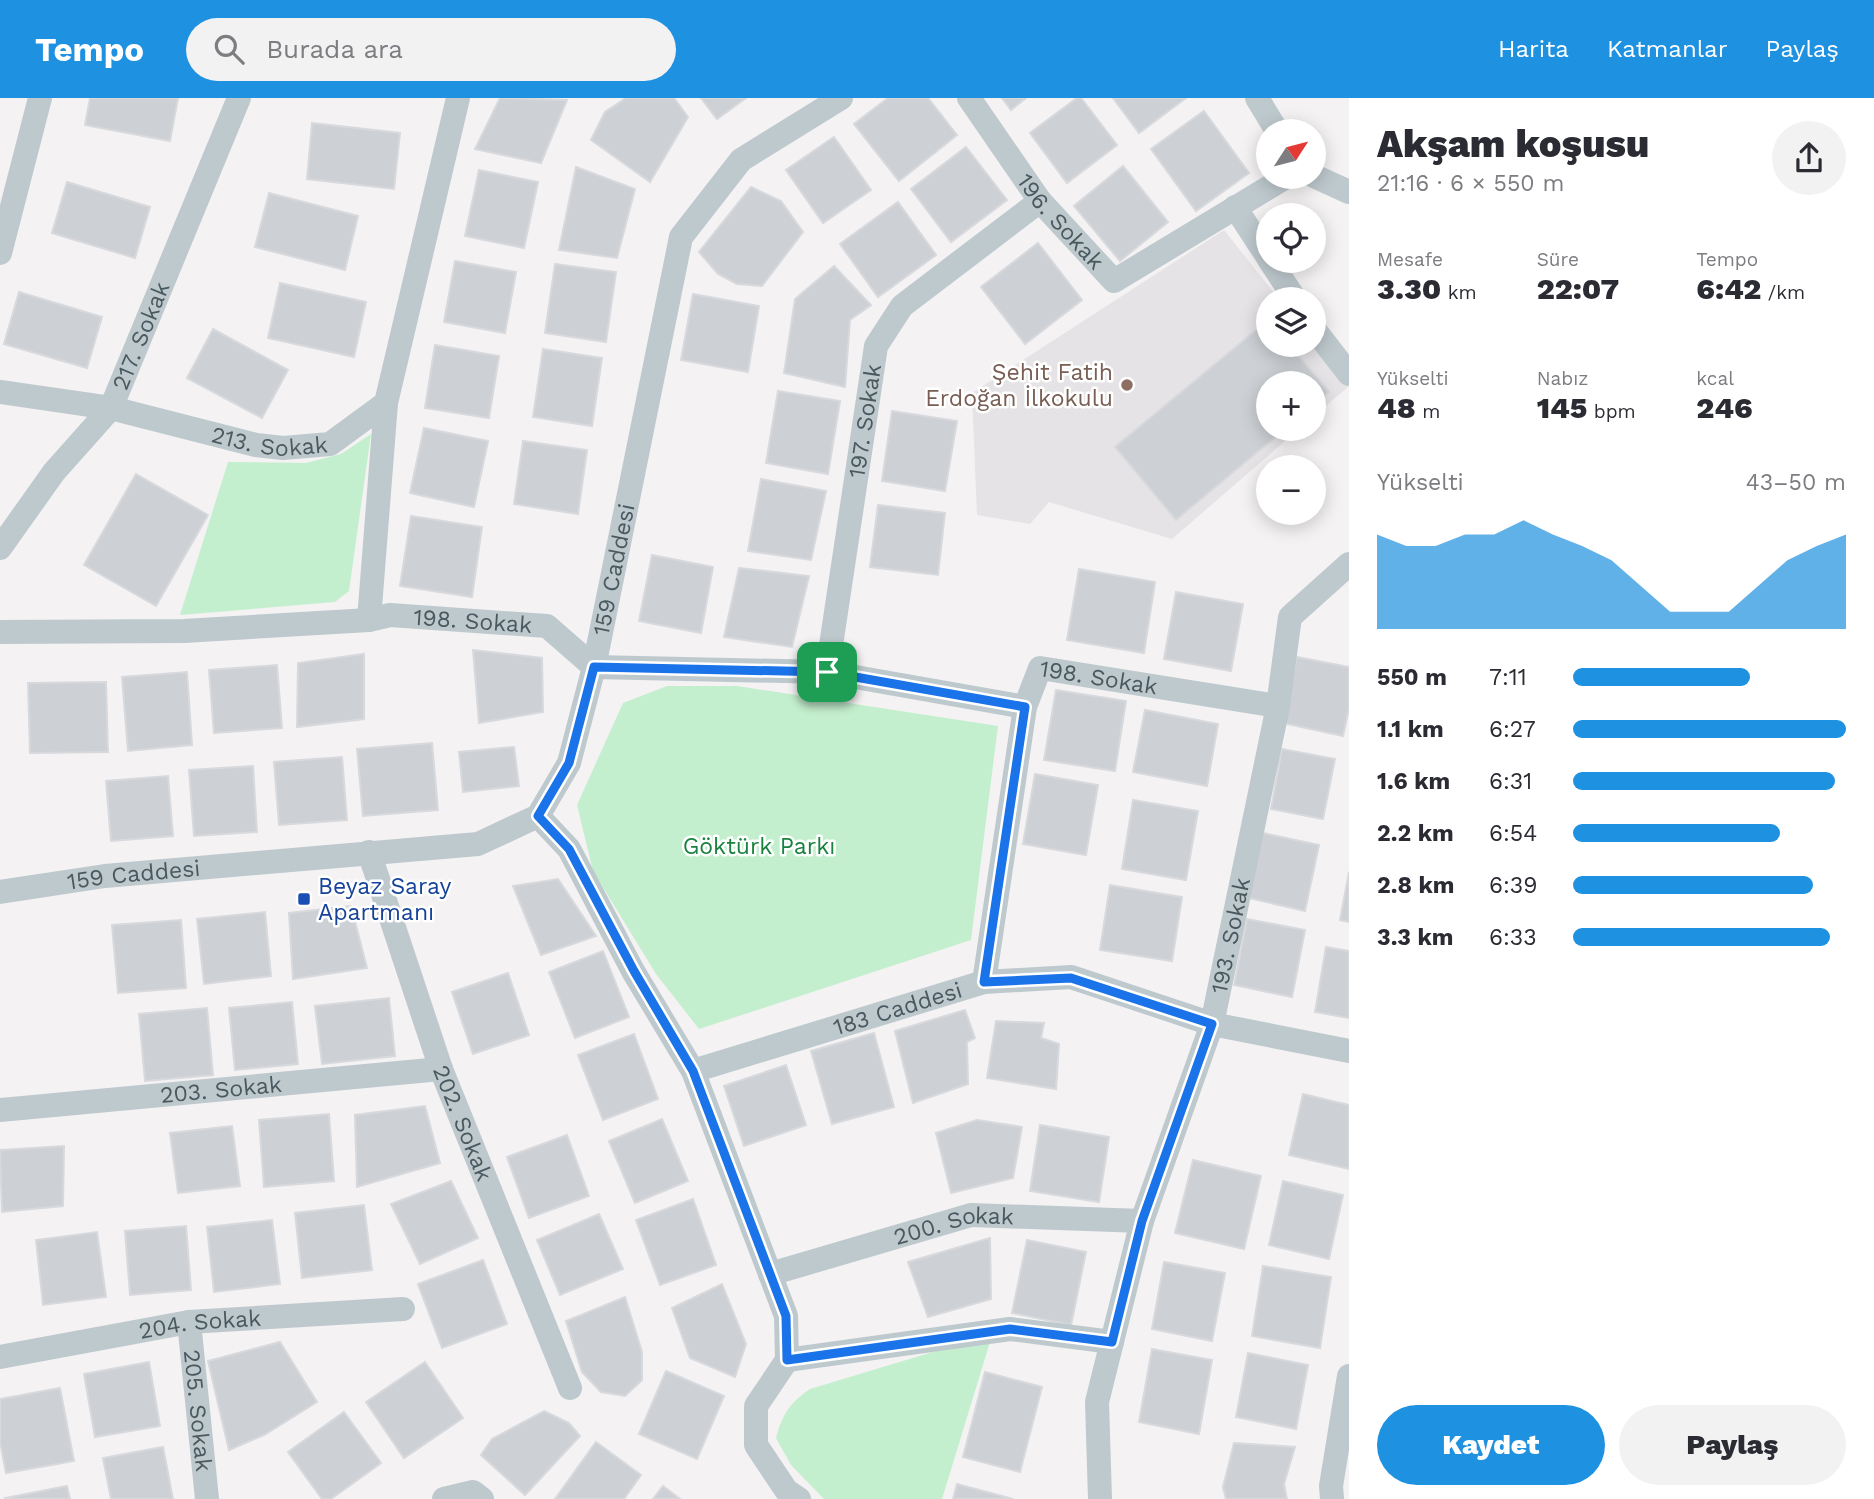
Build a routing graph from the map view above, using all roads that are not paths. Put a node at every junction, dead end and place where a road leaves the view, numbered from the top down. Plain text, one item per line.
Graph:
1 (40, 98) edge
2 (239, 98) edge
3 (458, 98) edge
4 (969, 98) edge
5 (1257, 98) edge
6 (824, 103) edge
7 (1270, 119) edge
8 (1326, 181) edge
9 (1266, 189) edge
10 (1349, 192) edge
11 (1040, 201) junction
12 (1235, 207) junction
13 (1256, 240) edge
14 (0, 253) edge
15 (1326, 344) edge
16 (1349, 374) edge
17 (0, 392) edge
18 (386, 403) junction
19 (111, 408) junction
20 (0, 548) edge
21 (1349, 564) edge
22 (1338, 588) edge
23 (369, 620) junction
24 (0, 632) edge
25 (594, 667) junction
26 (827, 672) junction
27 (1278, 706) junction
28 (1025, 707) junction
29 (538, 816) junction
30 (369, 852) junction
31 (0, 892) edge
32 (984, 982) junction
33 (1212, 1024) junction
34 (1349, 1051) edge
35 (441, 1069) junction
36 (693, 1071) junction
37 (0, 1110) edge
38 (1142, 1221) junction
39 (770, 1274) junction
40 (403, 1309) dead end
41 (189, 1322) junction
42 (1112, 1342) junction
43 (0, 1357) edge
44 (787, 1360) junction
45 (1349, 1377) edge
46 (570, 1388) dead end
47 (207, 1499) edge
48 (444, 1499) edge
49 (482, 1499) edge
50 (799, 1499) edge
51 (1100, 1499) edge
52 (1332, 1499) edge

1 - 14 street
2 - 19 street, 217. Sokak
3 - 18 street
4 - 11 street, 196. Sokak
5 - 7 street
6 - 25 street, 159 Caddesi
8 - 10 street
9 - 12 street, 196. Sokak
11 - 12 street, 196. Sokak
11 - 26 street, 197. Sokak
12 - 13 street
15 - 16 street
17 - 19 street, 213. Sokak
18 - 19 street, 213. Sokak
18 - 23 street
19 - 20 street, 217. Sokak
21 - 22 street, 193. Sokak
22 - 27 street, 193. Sokak
23 - 24 street, 198. Sokak
23 - 25 street, 198. Sokak
25 - 26 street, 198. Sokak
25 - 29 street, 159 Caddesi
26 - 28 street, 198. Sokak
27 - 28 street, 198. Sokak
27 - 33 street, 193. Sokak
28 - 32 street
29 - 30 street, 159 Caddesi
29 - 36 street
30 - 31 street, 159 Caddesi
30 - 35 street, 202. Sokak
32 - 33 street, 183 Caddesi
32 - 36 street, 183 Caddesi
33 - 34 street, 183 Caddesi
33 - 38 street, 193. Sokak
35 - 37 street, 203. Sokak
35 - 46 street, 202. Sokak
36 - 39 street
38 - 39 street, 200. Sokak
38 - 42 street, 193. Sokak
39 - 44 street
40 - 41 street, 204. Sokak
41 - 43 street, 204. Sokak
41 - 47 street, 205. Sokak
42 - 44 street
42 - 51 street, 193. Sokak
44 - 50 street
45 - 52 street
48 - 49 street

